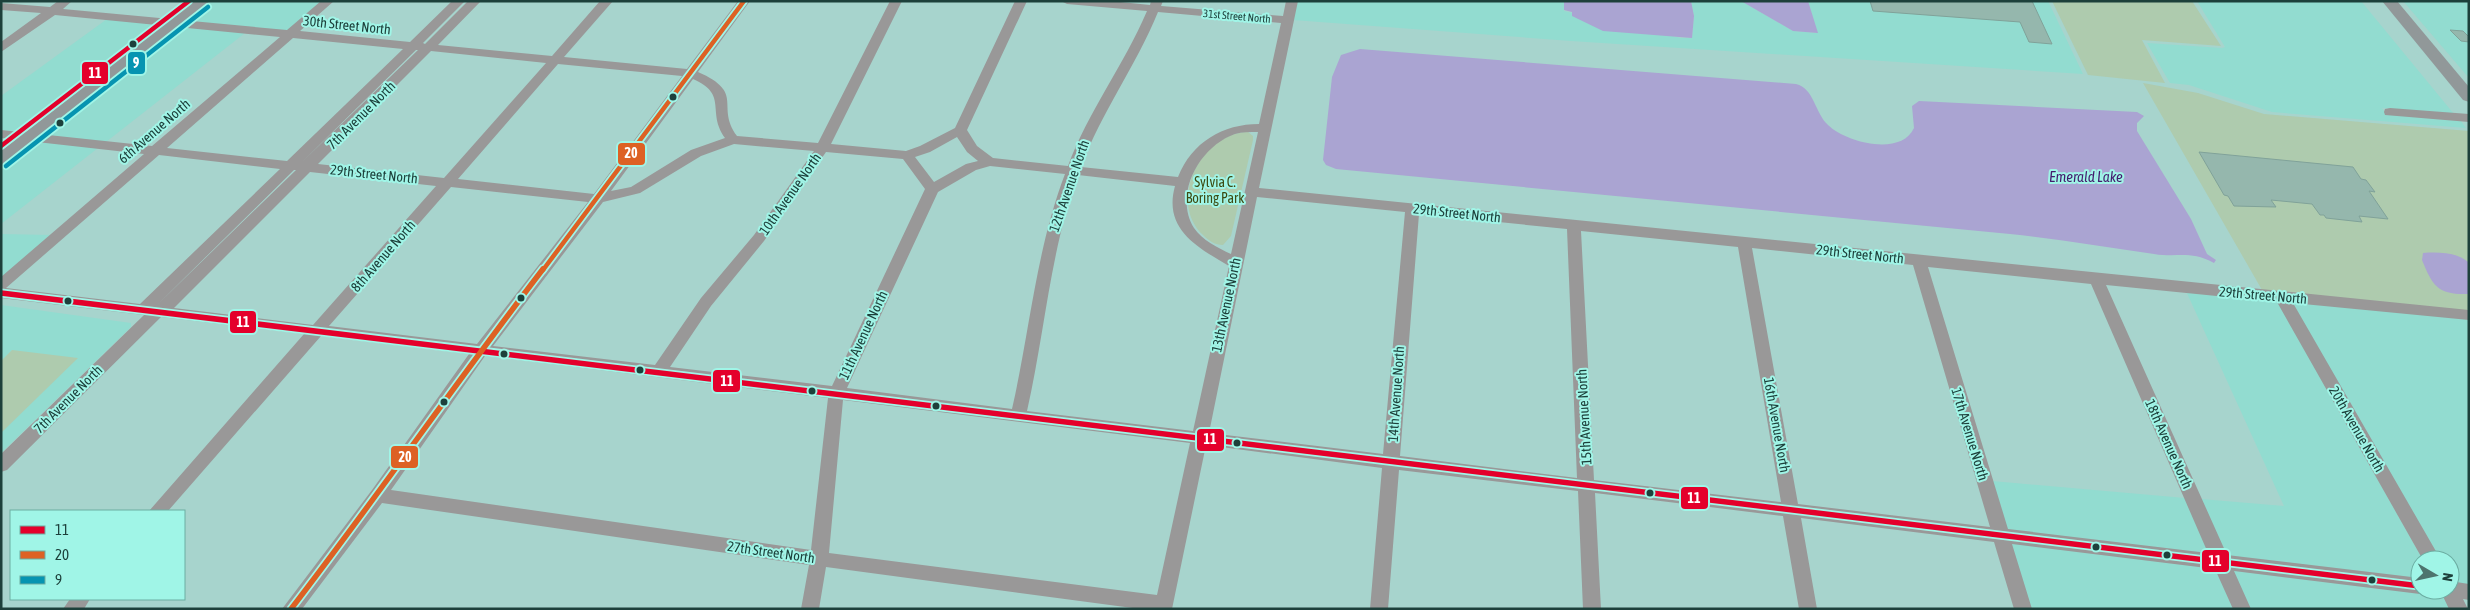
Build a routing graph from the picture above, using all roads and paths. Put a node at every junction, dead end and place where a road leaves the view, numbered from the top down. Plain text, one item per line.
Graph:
1 (66, 1) edge
2 (189, 1) edge
3 (203, 1) edge
4 (328, 1) edge
5 (459, 1) edge
6 (475, 1) edge
7 (607, 1) edge
8 (744, 1) edge
9 (896, 1) edge
10 (1021, 1) edge
11 (1067, 1) edge
12 (1292, 1) edge
13 (2389, 1) edge
14 (1156, 5) edge
15 (1, 6) edge
16 (53, 11) junction
17 (1288, 20) junction
18 (169, 22) junction
19 (290, 34) junction
20 (414, 46) junction
21 (1, 48) edge
22 (428, 48) junction
23 (556, 59) junction
24 (690, 73) junction
25 (2469, 98) edge
26 (2390, 112) dead end
27 (2469, 118) edge
28 (1264, 128) junction
29 (960, 130) junction
30 (16, 136) edge
31 (733, 140) junction
32 (1, 146) edge
33 (823, 147) junction
34 (156, 151) junction
35 (907, 155) junction
36 (1, 160) edge
37 (990, 162) junction
38 (291, 165) junction
39 (308, 167) junction
40 (1072, 171) junction
41 (448, 182) junction
42 (1182, 182) junction
43 (932, 189) junction
44 (1251, 192) junction
45 (598, 199) junction
46 (1412, 209) junction
47 (1574, 224) junction
48 (1744, 242) junction
49 (1918, 259) junction
50 (1236, 263) junction
51 (2096, 279) junction
52 (1, 285) edge
53 (1, 293) edge
54 (2282, 297) junction
55 (154, 312) junction
56 (2469, 315) edge
57 (318, 331) junction
58 (480, 351) junction
59 (659, 371) junction
60 (836, 394) junction
61 (1018, 416) junction
62 (1200, 438) junction
63 (1391, 462) junction
64 (1, 465) edge
65 (1587, 485) junction
66 (378, 495) junction
67 (159, 510) edge
68 (1792, 510) junction
69 (2000, 535) junction
70 (2426, 550) edge
71 (819, 559) junction
72 (2221, 562) junction
73 (2410, 585) edge
74 (1164, 606) edge
75 (291, 609) edge
76 (810, 609) edge
77 (1379, 609) edge
78 (1592, 609) edge
79 (1808, 609) edge
80 (2023, 609) edge
81 (2242, 609) edge

1 - 16 street
2 - 18 main road
3 - 18 main road
4 - 19 street, 6th Avenue North
5 - 20 street, 7th Avenue North
6 - 22 street, 7th Avenue North
7 - 23 street, 8th Avenue North
8 - 24 street
9 - 33 street, 10th Avenue North
10 - 29 street
11 - 14 street, 31st Street North
12 - 17 street, 13th Avenue North
13 - 25 main road
14 - 17 street, 31st Street North
14 - 40 street, 12th Avenue North
15 - 16 street, 30th Street North
16 - 18 street, 30th Street North
16 - 21 street
17 - 28 street, 13th Avenue North
18 - 19 street, 30th Street North
18 - 30 main road
19 - 20 street, 30th Street North
19 - 34 street, 6th Avenue North
20 - 22 street, 30th Street North
20 - 38 street, 7th Avenue North
22 - 23 street, 30th Street North
22 - 39 street, 7th Avenue North
23 - 24 street, 30th Street North
23 - 41 street, 8th Avenue North
24 - 31 street
24 - 45 street
26 - 27 street
28 - 42 street
28 - 44 street, 13th Avenue North
29 - 35 street, 29th Street North
29 - 37 street
30 - 32 main road
30 - 34 street, 29th Street North
30 - 36 main road
31 - 33 street, 29th Street North
31 - 45 street, 29th Street North
33 - 35 street, 29th Street North
33 - 59 street, 10th Avenue North
34 - 38 street, 29th Street North
34 - 52 street, 6th Avenue North
35 - 43 street
37 - 40 street
37 - 43 street
38 - 39 street, 29th Street North
38 - 55 street, 7th Avenue North
39 - 41 street, 29th Street North
39 - 55 street, 7th Avenue North
40 - 42 street
40 - 61 street, 12th Avenue North
41 - 45 street, 29th Street North
41 - 57 street, 8th Avenue North
42 - 50 street
43 - 60 street, 11th Avenue North
44 - 46 street, 29th Street North
44 - 50 street, 13th Avenue North
45 - 58 street
46 - 47 street, 29th Street North
46 - 63 street, 14th Avenue North
47 - 48 street, 29th Street North
47 - 65 street, 15th Avenue North
48 - 49 street, 29th Street North
48 - 68 street, 16th Avenue North
49 - 51 street, 29th Street North
49 - 69 street, 17th Avenue North
50 - 62 street, 13th Avenue North
51 - 54 street, 29th Street North
51 - 72 street, 18th Avenue North
53 - 55 street
54 - 56 street, 29th Street North
54 - 70 street, 20th Avenue North
55 - 57 street
55 - 64 street, 7th Avenue North
57 - 58 street
57 - 67 street, 8th Avenue North
58 - 59 street
58 - 66 street
59 - 60 street
60 - 61 street
60 - 71 street, 11th Avenue North
61 - 62 street
62 - 63 street
62 - 74 street, 13th Avenue North
63 - 65 street
63 - 77 street, 14th Avenue North
65 - 68 street
65 - 78 street, 15th Avenue North
66 - 71 street, 27th Street North
66 - 75 street
68 - 69 street
68 - 79 street, 16th Avenue North
69 - 72 street
69 - 80 street, 17th Avenue North
71 - 74 street, 27th Street North
71 - 76 street, 11th Avenue North
72 - 73 street
72 - 81 street, 18th Avenue North

